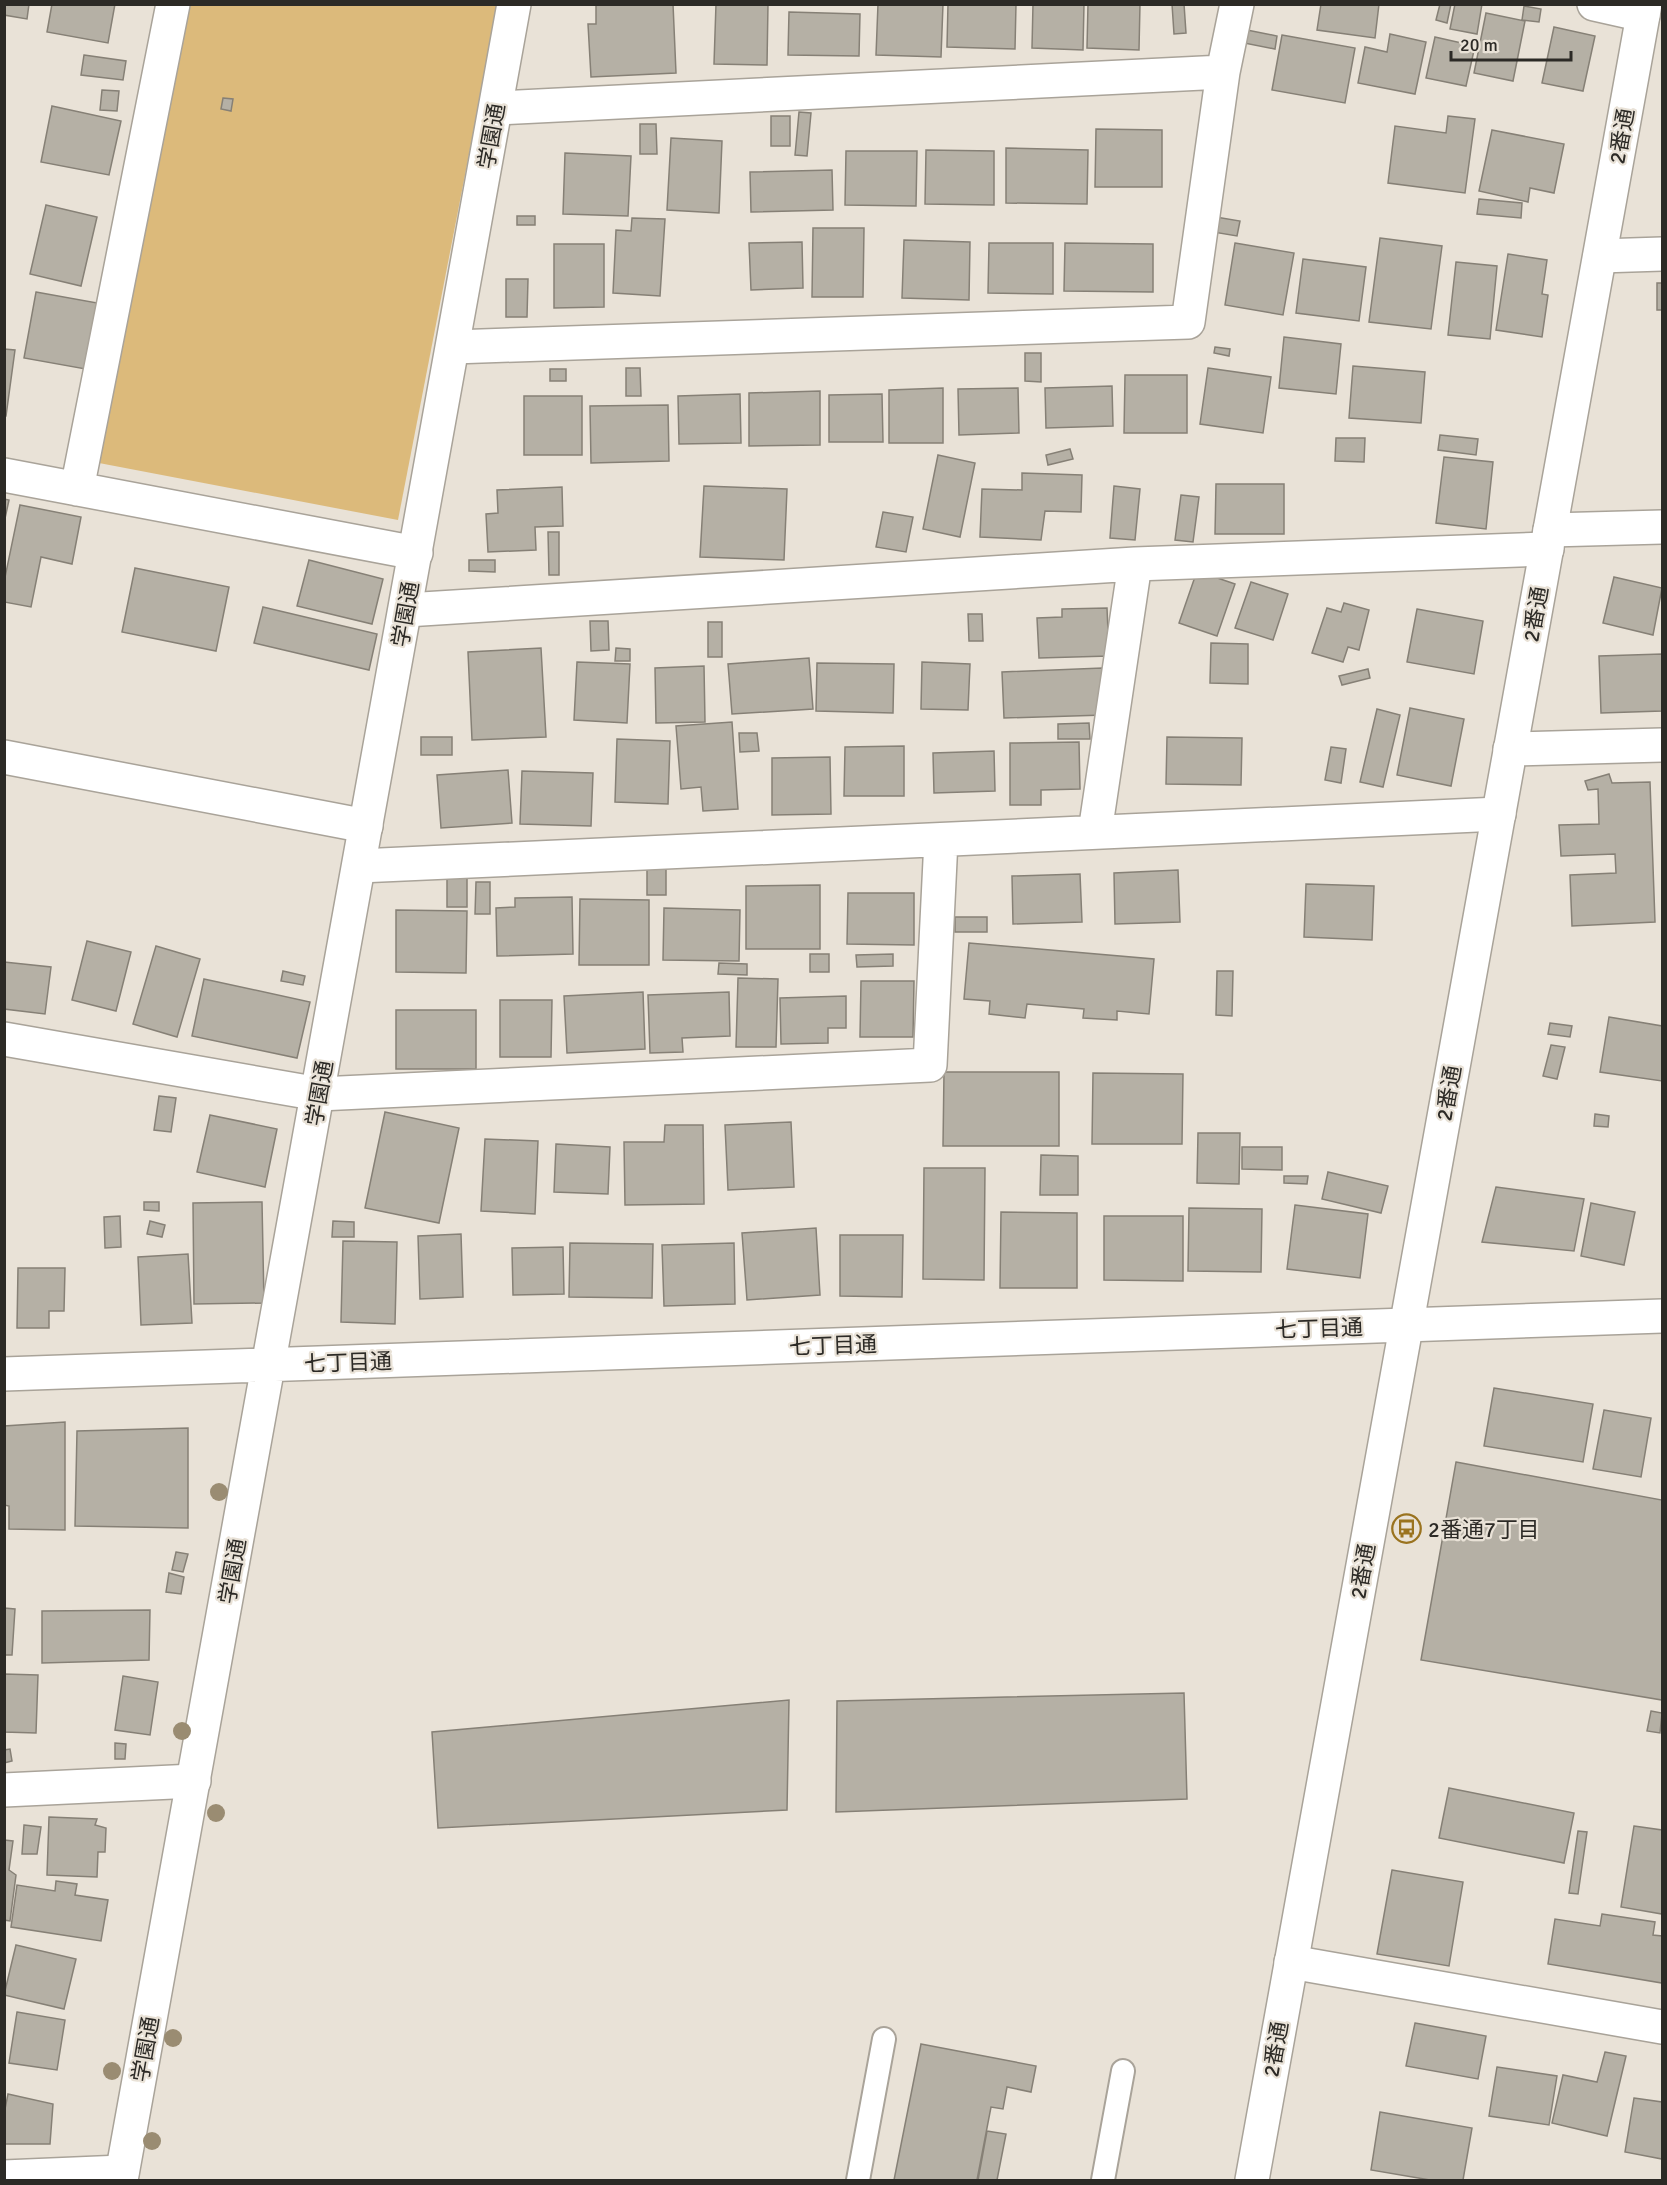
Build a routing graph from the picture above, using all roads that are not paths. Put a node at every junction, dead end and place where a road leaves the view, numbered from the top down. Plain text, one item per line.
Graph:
1 (173, 4) edge
2 (514, 4) edge
3 (1237, 4) edge
4 (1594, 4) edge
5 (1644, 10) edge
6 (1223, 72) junction
7 (496, 108) junction
8 (1662, 254) edge
9 (1600, 256) junction
10 (453, 347) junction
11 (4, 475) edge
12 (77, 489) junction
13 (1662, 527) edge
14 (1549, 540) junction
15 (416, 554) junction
16 (1135, 564) junction
17 (405, 610) junction
18 (1662, 745) edge
19 (1510, 749) junction
20 (4, 757) edge
21 (1499, 814) junction
22 (366, 826) junction
23 (1095, 832) junction
24 (941, 840) junction
25 (359, 866) junction
26 (4, 1039) edge
27 (319, 1094) junction
28 (1662, 1316) edge
29 (1406, 1325) junction
30 (270, 1365) junction
31 (4, 1374) edge
32 (194, 1781) junction
33 (4, 1790) edge
34 (1291, 1962) junction
35 (1662, 2026) edge
36 (884, 2039) dead end
37 (1122, 2071) dead end
38 (121, 2176) edge
39 (4, 2177) edge
40 (858, 2181) edge
41 (1103, 2181) edge
42 (1252, 2181) edge

1 - 12 street
2 - 7 street, 学園通
3 - 6 street
4 - 5 street
5 - 9 street, 2番通
6 - 7 street
6 - 10 street
7 - 10 street, 学園通
8 - 9 street
9 - 14 street, 2番通
10 - 15 street, 学園通
11 - 12 street
12 - 15 street
13 - 14 street
14 - 16 street
14 - 19 street, 2番通
15 - 17 street, 学園通
16 - 17 street
16 - 23 street
17 - 22 street, 学園通
18 - 19 street
19 - 21 street, 2番通
20 - 22 street
21 - 23 street
21 - 29 street, 2番通
22 - 25 street, 学園通
23 - 24 street
24 - 25 street
24 - 27 street
25 - 27 street, 学園通
26 - 27 street
27 - 30 street, 学園通
28 - 29 street, 七丁目通
29 - 30 street, 七丁目通
29 - 34 street, 2番通
30 - 31 street, 七丁目通
30 - 32 street, 学園通
32 - 33 street
32 - 38 street, 学園通
34 - 35 street
34 - 42 street, 2番通
36 - 40 lane
37 - 41 lane
38 - 39 street

